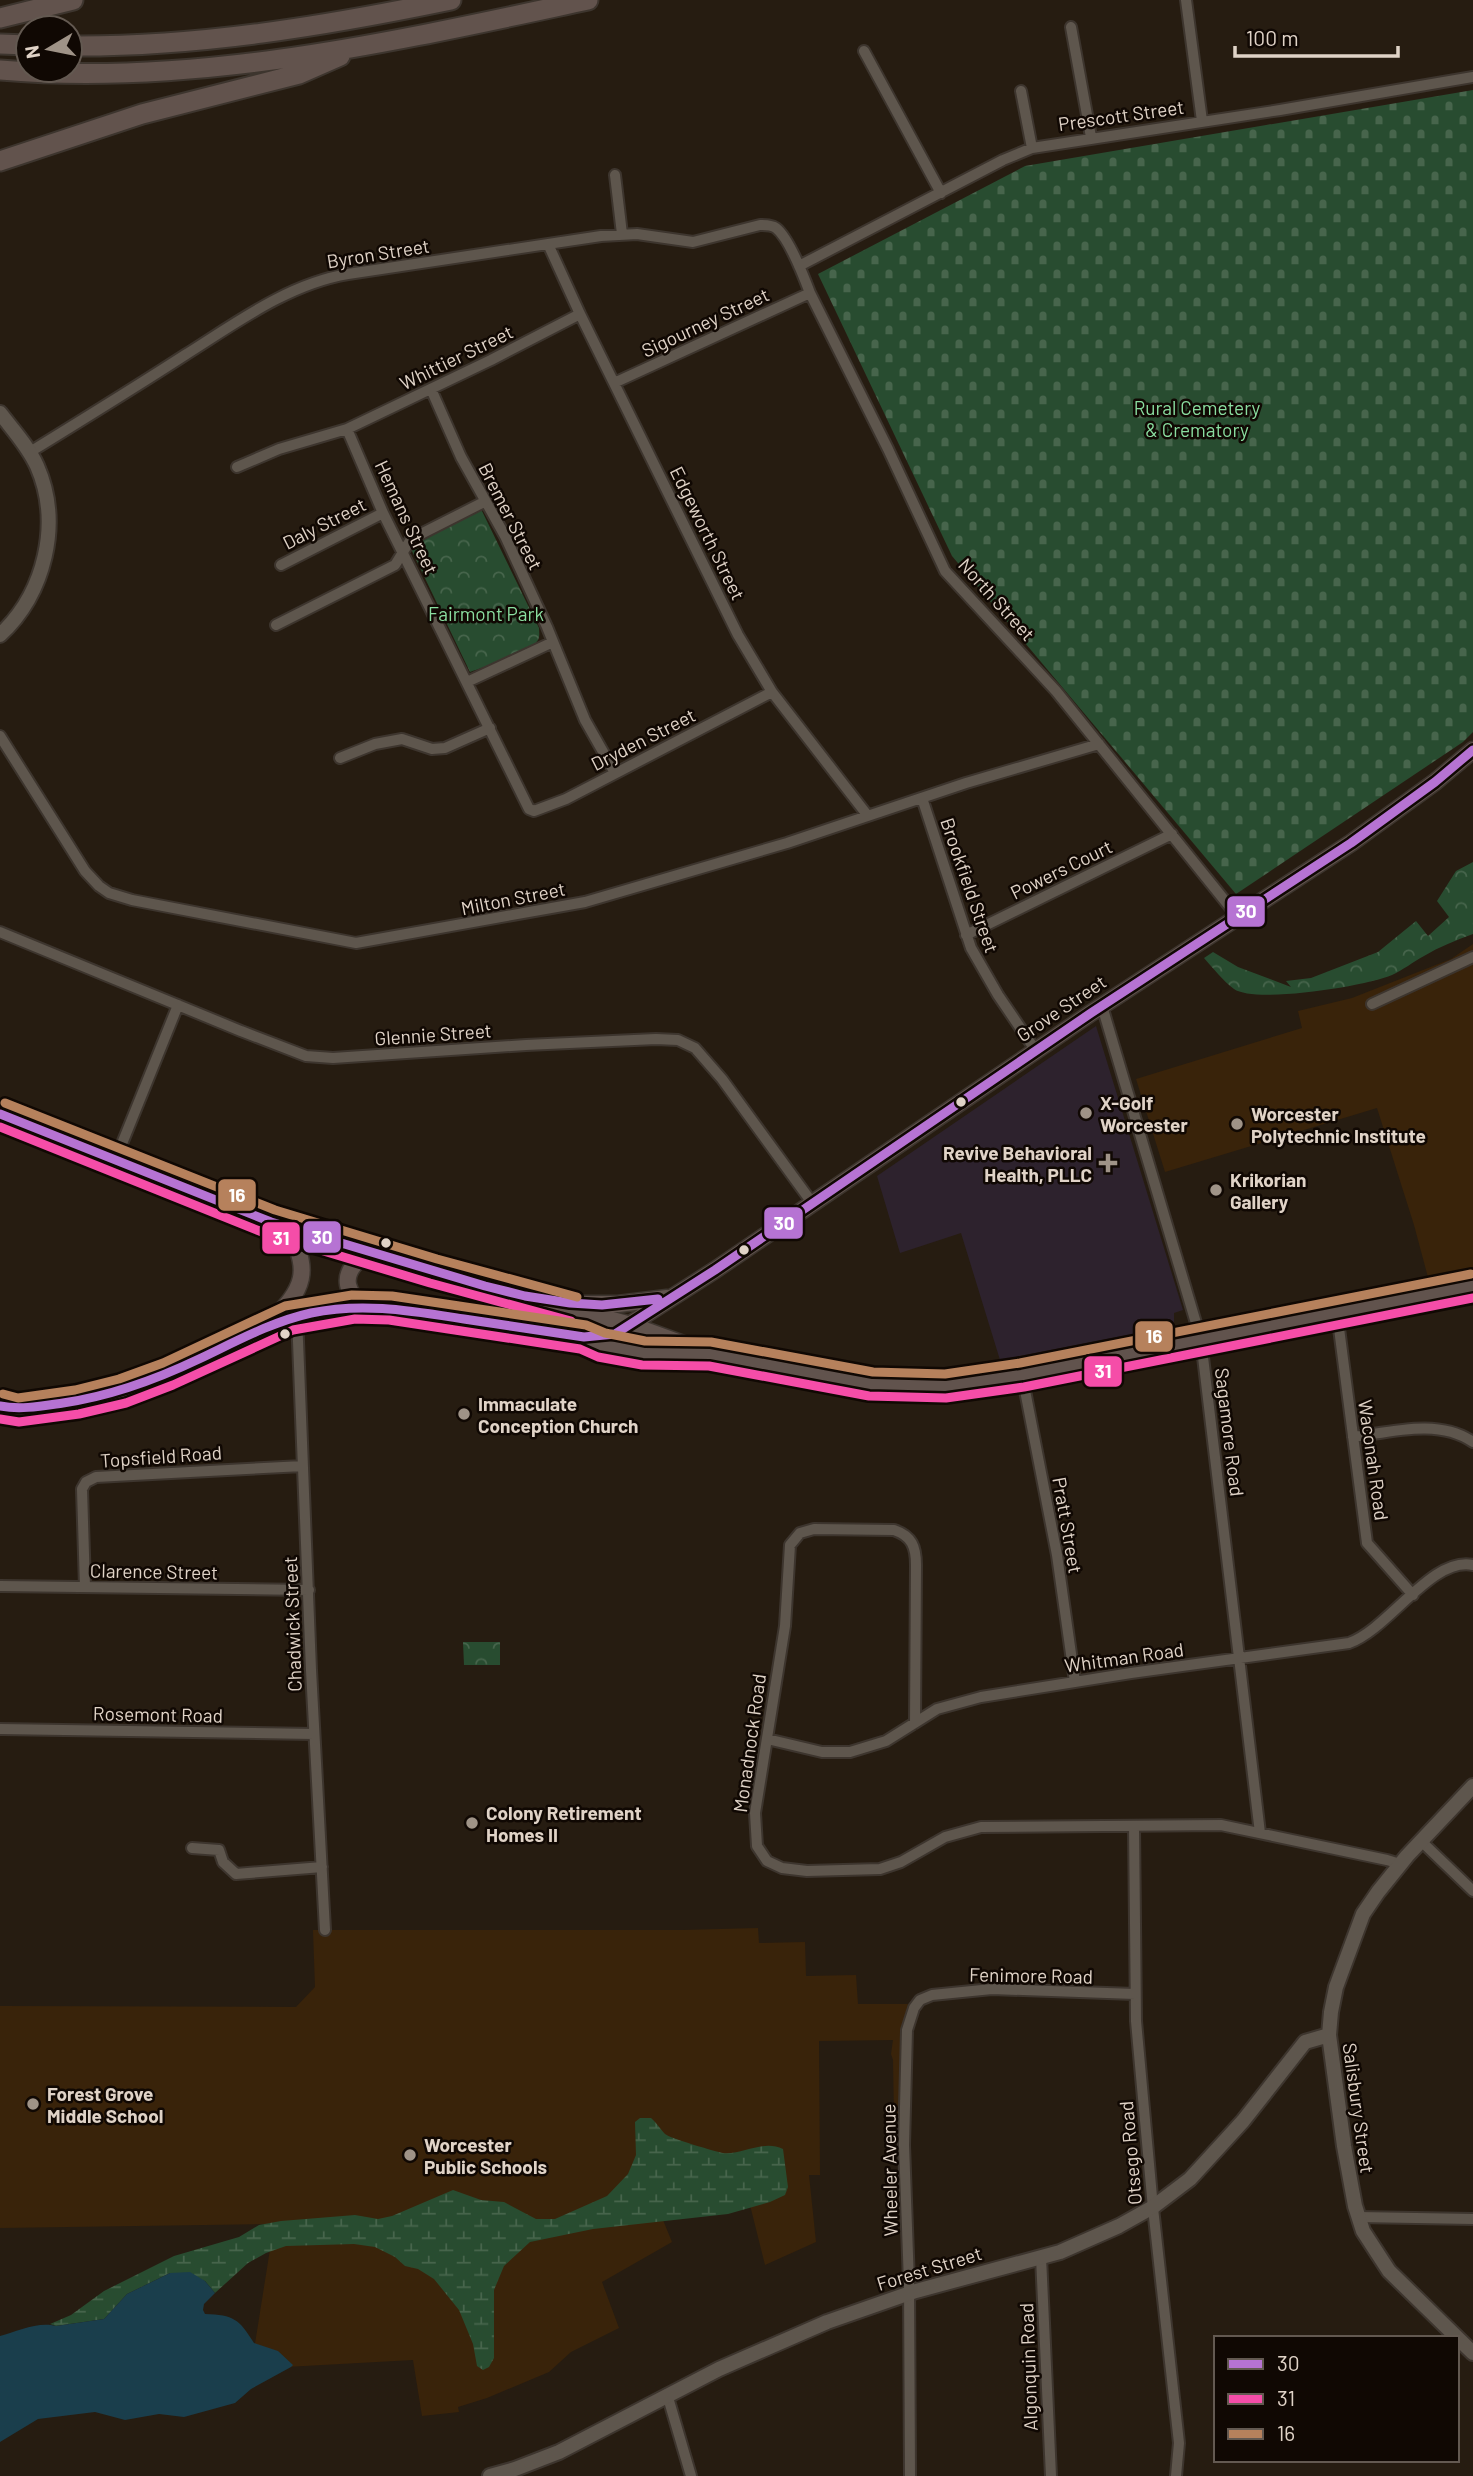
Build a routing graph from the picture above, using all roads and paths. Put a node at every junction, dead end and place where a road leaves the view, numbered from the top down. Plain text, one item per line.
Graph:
1 (73, 0) edge
2 (451, 0) edge
3 (588, 0) edge
4 (1186, 0) edge
5 (8, 15) edge
6 (1071, 27) dead end
7 (368, 44) junction
8 (84, 46) edge
9 (864, 51) dead end
10 (0, 70) edge
11 (1473, 77) edge
12 (1021, 90) dead end
13 (1202, 121) junction
14 (1091, 138) junction
15 (1032, 148) junction
16 (0, 161) edge
17 (615, 175) dead end
18 (941, 192) junction
19 (774, 227) joint
20 (622, 234) junction
21 (548, 244) junction
22 (799, 266) junction
23 (810, 293) junction
24 (580, 314) junction
25 (614, 383) junction
26 (431, 389) junction
27 (0, 412) edge
28 (347, 429) junction
29 (30, 452) junction
30 (237, 467) dead end
31 (484, 502) junction
32 (383, 513) junction
33 (402, 552) junction
34 (281, 565) dead end
35 (276, 625) dead end
36 (0, 635) edge
37 (552, 642) junction
38 (467, 682) junction
39 (772, 692) junction
40 (490, 728) junction
41 (0, 736) edge
42 (1099, 744) junction
43 (1473, 750) edge
44 (340, 758) dead end
45 (615, 773) junction
46 (922, 799) junction
47 (529, 809) joint
48 (869, 816) junction
49 (1172, 834) junction
50 (1238, 917) junction
51 (0, 932) edge
52 (966, 935) junction
53 (1473, 957) edge
54 (1372, 1004) dead end
55 (178, 1005) junction
56 (1102, 1006) junction
57 (1036, 1051) junction
58 (0, 1114) edge
59 (115, 1161) junction
60 (813, 1204) junction
61 (286, 1227) junction
62 (380, 1255) junction
63 (1473, 1286) edge
64 (525, 1296) junction
65 (670, 1297) junction
66 (366, 1307) junction
67 (1336, 1313) junction
68 (297, 1316) junction
69 (631, 1325) junction
70 (262, 1330) junction
71 (584, 1337) junction
72 (1200, 1340) junction
73 (710, 1354) junction
74 (1022, 1375) junction
75 (0, 1406) edge
76 (17, 1410) junction
77 (0, 1418) edge
78 (1353, 1437) junction
79 (1473, 1442) edge
80 (303, 1466) junction
81 (1473, 1565) edge
82 (0, 1586) edge
83 (85, 1587) junction
84 (309, 1590) junction
85 (1413, 1595) junction
86 (1239, 1659) junction
87 (1075, 1682) junction
88 (915, 1723) junction
89 (0, 1729) edge
90 (314, 1734) junction
91 (767, 1739) junction
92 (1473, 1786) edge
93 (1133, 1826) junction
94 (1260, 1833) junction
95 (1421, 1841) junction
96 (192, 1848) dead end
97 (1400, 1864) junction
98 (322, 1867) junction
99 (1473, 1891) edge
100 (325, 1930) dead end
101 (1135, 1994) junction
102 (907, 2031) joint
103 (1329, 2035) junction
104 (1153, 2207) junction
105 (1358, 2217) junction
106 (1473, 2220) edge
107 (1041, 2257) junction
108 (909, 2293) junction
109 (1456, 2336) edge
110 (1459, 2339) edge
111 (1473, 2353) edge
112 (667, 2394) junction
113 (499, 2475) edge
114 (691, 2476) edge
115 (910, 2476) edge
116 (1051, 2476) edge
117 (1176, 2476) edge

1 - 5 highway
2 - 8 highway
3 - 7 highway
4 - 13 street
6 - 14 street
7 - 10 highway
7 - 16 highway
9 - 18 street
11 - 13 street, Prescott Street
12 - 15 street
13 - 14 street, Prescott Street
14 - 15 street, Prescott Street
15 - 18 street, Prescott Street
17 - 20 street
18 - 22 street, Prescott Street
19 - 20 street, Byron Street
19 - 22 street, North Street
20 - 21 street, Byron Street
21 - 24 street, Edgeworth Street
21 - 29 street, Byron Street
22 - 23 street, North Street
23 - 25 street, Sigourney Street
23 - 42 street, North Street
24 - 25 street, Edgeworth Street
24 - 26 street, Whittier Street
25 - 39 street, Edgeworth Street
26 - 28 street, Whittier Street
26 - 31 street, Bremer Street
27 - 29 main road
28 - 30 street, Whittier Street
28 - 32 street, Hemans Street
29 - 36 main road
31 - 33 street
31 - 37 street, Bremer Street
32 - 33 street, Hemans Street
32 - 34 street, Daly Street
33 - 35 street
33 - 38 street, Hemans Street
37 - 38 street
37 - 45 street, Bremer Street
38 - 40 street, Hemans Street
39 - 45 street, Dryden Street
39 - 48 street, Edgeworth Street
40 - 44 street
40 - 47 street, Hemans Street
41 - 48 street, Milton Street
42 - 46 street, Milton Street
42 - 49 street, North Street
43 - 50 main road, Grove Street
45 - 47 street, Dryden Street
46 - 48 street, Milton Street
46 - 52 street, Brookfield Street
49 - 50 street, North Street
49 - 52 street, Powers Court
50 - 56 main road, Grove Street
51 - 55 street, Glennie Street
52 - 57 street, Brookfield Street
53 - 54 street
55 - 59 street
55 - 60 street, Glennie Street
56 - 57 main road, Grove Street
56 - 72 street, Sagamore Road
57 - 60 main road, Grove Street
58 - 59 main road
59 - 61 main road
60 - 65 main road, Grove Street
61 - 62 main road
61 - 70 main road
62 - 64 main road
62 - 66 main road
63 - 67 main road
64 - 65 main road, Grove Street
64 - 69 main road
65 - 69 main road, Grove Street
66 - 68 main road, Grove Street
66 - 71 main road, Grove Street
67 - 72 main road
67 - 78 street, Waconah Road
68 - 70 main road, Grove Street
68 - 80 street, Chadwick Street
69 - 71 main road, Grove Street
69 - 73 main road
70 - 76 main road, Grove Street
71 - 73 main road
72 - 74 main road
72 - 86 street, Sagamore Road
73 - 74 main road
74 - 87 street, Pratt Street
75 - 76 main road, Grove Street
76 - 77 main road
78 - 79 street
78 - 85 street, Waconah Road
80 - 83 street, Topsfield Road
80 - 84 street, Chadwick Street
81 - 85 street, Whitman Road
82 - 83 street, Clarence Street
83 - 84 street, Clarence Street
84 - 90 street, Chadwick Street
85 - 86 street, Whitman Road
86 - 87 street, Whitman Road
86 - 94 street, Sagamore Road
87 - 88 street, Whitman Road
88 - 91 street, Whitman Road
88 - 91 street, Monadnock Road
89 - 90 street, Rosemont Road
90 - 98 street, Chadwick Street
91 - 93 street, Monadnock Road
92 - 95 main road, Salisbury Street
93 - 94 street, Monadnock Road
93 - 101 street, Otsego Road
94 - 97 street, Monadnock Road
95 - 97 main road, Salisbury Street
95 - 99 street
96 - 98 street
97 - 103 main road, Salisbury Street
98 - 100 street, Chadwick Street
101 - 102 street, Fenimore Road
101 - 104 street, Otsego Road
102 - 108 street, Wheeler Avenue
103 - 104 main road, Forest Street
103 - 105 main road, Salisbury Street
104 - 107 main road, Forest Street
104 - 117 street, Otsego Road
105 - 106 street
105 - 109 main road, Salisbury Street
107 - 108 main road, Forest Street
107 - 116 street, Algonquin Road
108 - 112 main road, Forest Street
108 - 115 street, Wheeler Avenue
110 - 111 main road, Salisbury Street
112 - 113 main road, Forest Street
112 - 114 street

